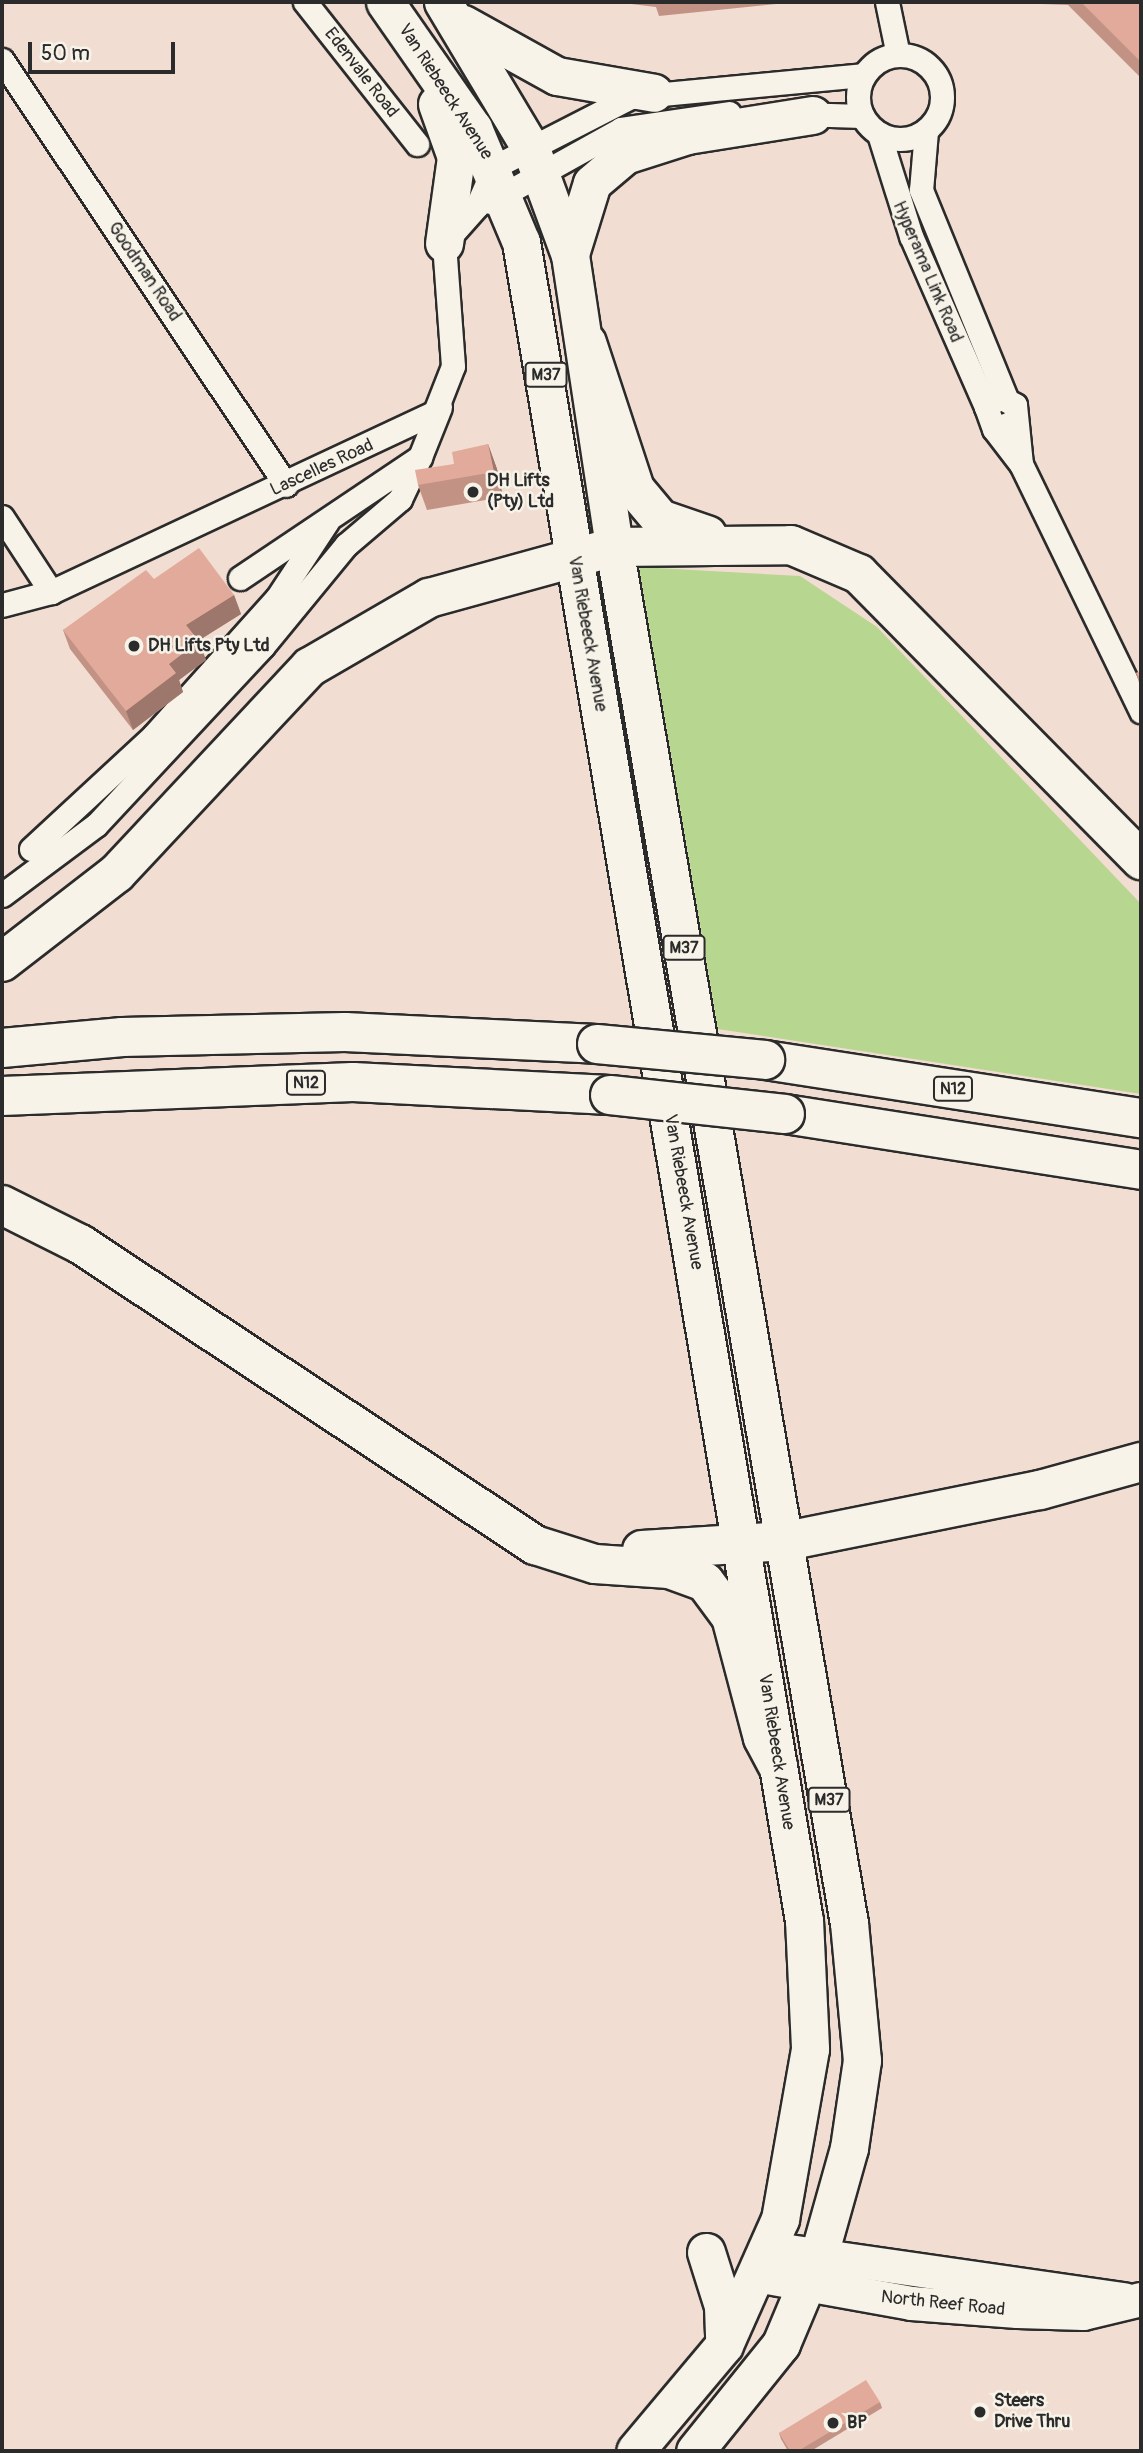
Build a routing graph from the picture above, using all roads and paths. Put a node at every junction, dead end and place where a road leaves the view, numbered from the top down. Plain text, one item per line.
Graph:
1 (305, 2) edge
2 (887, 2) edge
3 (449, 11) edge
4 (394, 14) edge
5 (898, 55) junction
6 (2, 60) edge
7 (864, 75) junction
8 (654, 93) junction
9 (812, 115) junction
10 (862, 116) junction
11 (926, 131) junction
12 (879, 134) junction
13 (417, 144) dead end
14 (537, 163) junction
15 (492, 190) junction
16 (444, 243) junction
17 (570, 255) junction
18 (587, 343) junction
19 (996, 402) junction
20 (442, 404) junction
21 (1016, 421) junction
22 (994, 429) junction
23 (420, 457) junction
24 (1021, 464) junction
25 (286, 485) junction
26 (2, 517) edge
27 (327, 522) junction
28 (747, 542) junction
29 (614, 547) junction
30 (574, 556) junction
31 (240, 578) dead end
32 (51, 592) junction
33 (2, 605) edge
34 (1141, 711) edge
35 (31, 849) dead end
36 (1141, 860) edge
37 (2, 895) edge
38 (2, 961) edge
39 (2, 1048) edge
40 (2, 1096) edge
41 (1141, 1118) edge
42 (1141, 1170) edge
43 (2, 1205) edge
44 (1141, 1462) edge
45 (786, 1541) junction
46 (535, 1545) junction
47 (743, 1547) junction
48 (778, 1766) junction
49 (820, 2251) junction
50 (706, 2252) dead end
51 (762, 2261) junction
52 (807, 2286) junction
53 (1136, 2300) edge
54 (724, 2344) junction
55 (757, 2381) junction
56 (635, 2451) edge
57 (695, 2451) edge
58 (709, 2451) edge

1 - 13 street, Edenvale Road
2 - 5 street
3 - 8 main road
3 - 14 main road, M37
4 - 15 main road, Van Riebeeck Avenue / M37
4 - 16 main road
5 - 7 street
5 - 11 street
6 - 25 street, Goodman Road
7 - 8 street
7 - 10 street
8 - 14 street
9 - 10 street
9 - 14 street
9 - 17 main road
10 - 12 street
11 - 12 street
11 - 19 street, Hyperama Link Road
12 - 19 street, Hyperama Link Road
14 - 15 street
14 - 15 street
14 - 17 main road, M37
15 - 16 street
15 - 30 main road, Van Riebeeck Avenue / M37
16 - 20 street
17 - 18 main road, M37
18 - 28 highway
18 - 29 main road, M37
19 - 21 street
19 - 22 street
20 - 23 street
20 - 25 street, Lascelles Road
21 - 22 street
21 - 24 street
22 - 24 street
23 - 27 street
23 - 37 street
24 - 34 street
25 - 32 street, Lascelles Road
26 - 32 street
27 - 31 street
27 - 35 street
28 - 29 highway
28 - 36 highway
29 - 30 highway
29 - 45 main road, M37
30 - 38 highway
30 - 47 main road, Van Riebeeck Avenue / M37
32 - 33 street, Lascelles Road
39 - 41 highway, N12, bridge
40 - 42 highway, N12, bridge
43 - 46 highway
44 - 45 highway
45 - 47 highway
45 - 49 main road, M37
46 - 47 highway
46 - 48 highway
47 - 48 main road, Van Riebeeck Avenue / M37
48 - 51 main road, Van Riebeeck Avenue / M37
49 - 51 main road, North Reef Road
49 - 52 main road, M37
49 - 53 main road, North Reef Road
50 - 54 main road
51 - 52 main road, North Reef Road
51 - 54 main road, Van Riebeeck Avenue / M37
52 - 53 main road, North Reef Road
52 - 55 main road, M37
54 - 56 main road, Van Riebeeck Avenue / M37
55 - 57 main road, M37
55 - 58 main road

